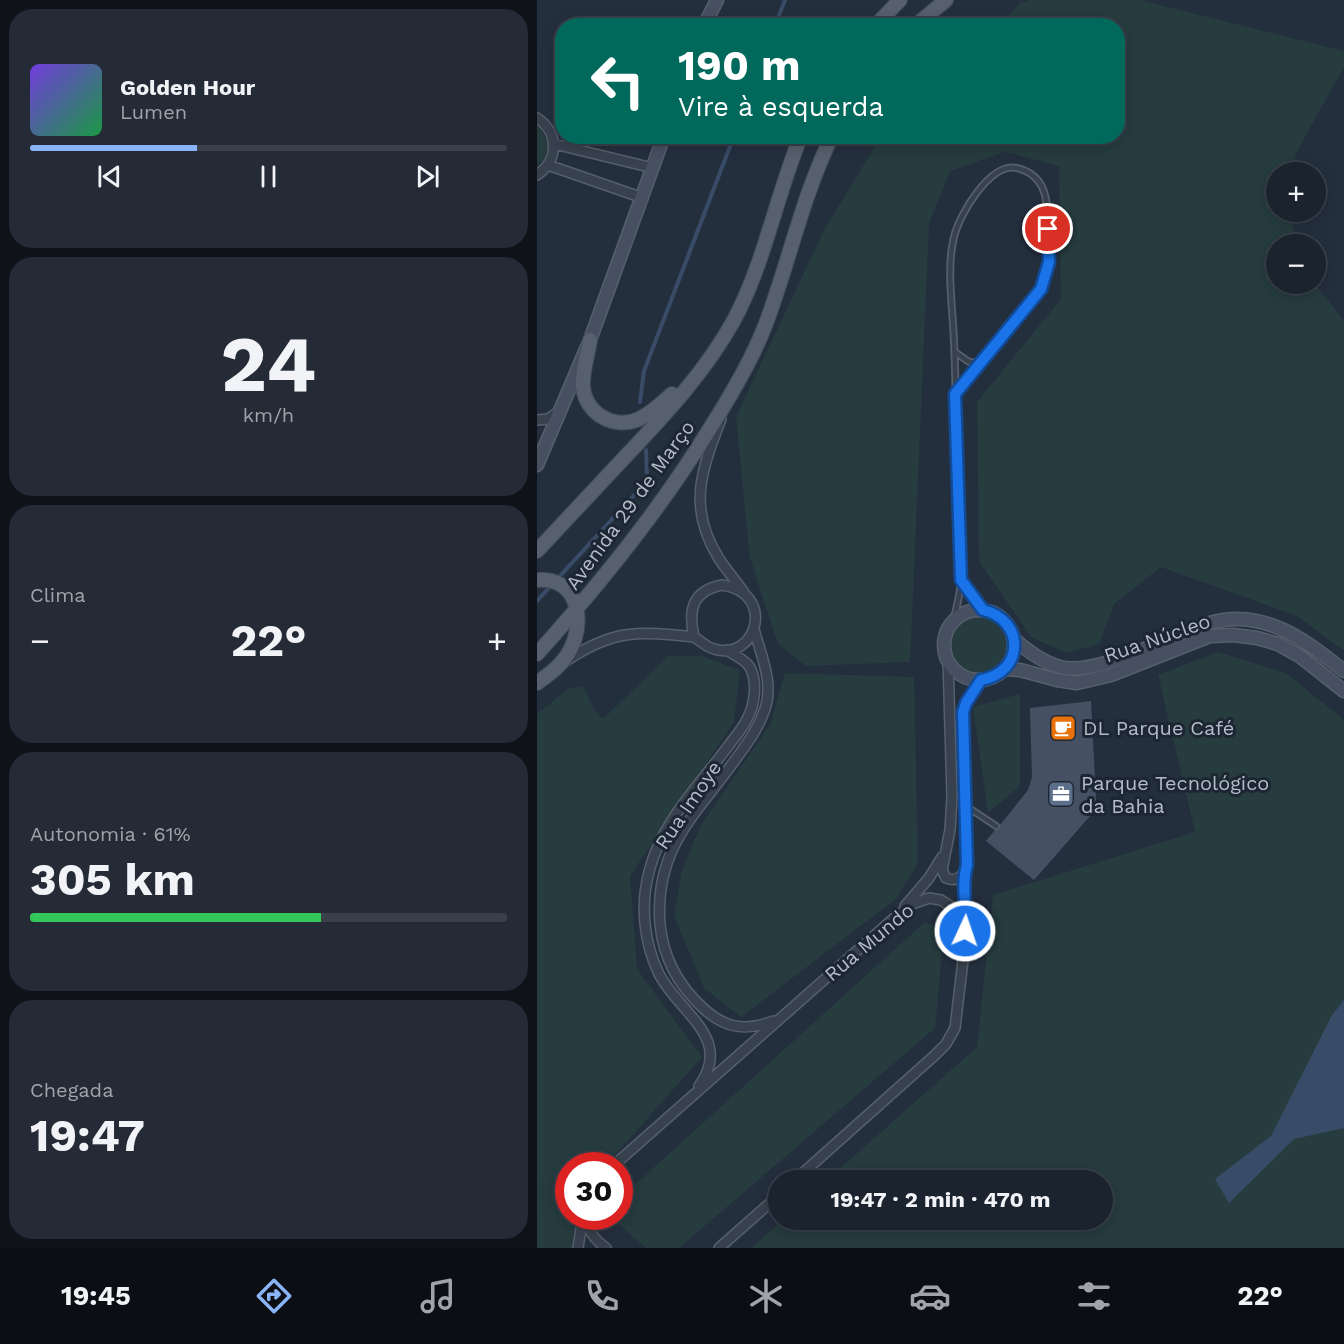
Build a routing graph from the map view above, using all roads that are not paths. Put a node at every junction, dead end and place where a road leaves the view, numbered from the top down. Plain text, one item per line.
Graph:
1 (717, 0) edge
2 (900, 0) edge
3 (946, 0) edge
4 (708, 18) edge
5 (883, 18) edge
6 (925, 18) edge
7 (537, 118) edge
8 (554, 144) junction
9 (661, 144) edge
10 (798, 144) edge
11 (828, 144) edge
12 (548, 165) junction
13 (653, 168) junction
14 (537, 175) edge
15 (643, 198) junction
16 (590, 340) junction
17 (955, 352) junction
18 (981, 363) junction
19 (700, 372) junction
20 (955, 394) junction
21 (730, 397) junction
22 (560, 411) junction
23 (537, 420) edge
24 (537, 465) edge
25 (537, 551) edge
26 (537, 580) edge
27 (961, 580) junction
28 (743, 591) junction
29 (576, 605) junction
30 (983, 610) junction
31 (953, 623) junction
32 (754, 629) junction
33 (694, 637) junction
34 (1013, 638) junction
35 (727, 650) junction
36 (537, 654) edge
37 (948, 660) junction
38 (561, 664) junction
39 (1005, 669) junction
40 (1344, 671) edge
41 (981, 680) junction
42 (537, 683) edge
43 (1344, 691) edge
44 (966, 806) junction
45 (996, 826) dead end
46 (945, 852) junction
47 (964, 874) junction
48 (893, 919) junction
49 (965, 931) junction
50 (778, 1019) junction
51 (691, 1099) junction
52 (629, 1152) edge
53 (806, 1170) edge
54 (768, 1205) edge
55 (581, 1230) edge
56 (589, 1230) edge
57 (578, 1248) edge
58 (606, 1248) edge
59 (719, 1248) edge

1 - 4 street
2 - 5 main road
3 - 6 main road
7 - 8 street
8 - 12 street
8 - 13 street
9 - 13 street
10 - 19 main road, Avenida 29 de Março
11 - 21 main road, Avenida 29 de Março
12 - 14 street
12 - 15 street
13 - 15 street
15 - 16 street
16 - 19 main road
16 - 22 street
17 - 18 lane
17 - 18 lane
17 - 20 lane
18 - 20 lane
19 - 25 main road, Avenida 29 de Março
20 - 27 lane
21 - 28 street
21 - 29 main road, Avenida 29 de Março
22 - 23 street
22 - 24 street
26 - 29 main road
27 - 30 lane
27 - 31 lane
28 - 32 street
28 - 33 street
29 - 36 main road, Avenida 29 de Março
29 - 38 main road
30 - 31 street
30 - 34 street
31 - 37 street
32 - 35 street
32 - 50 street, Rua Imoye
33 - 35 street
33 - 38 street
34 - 39 street
34 - 40 street, Rua Núcleo
35 - 51 street, Rua Imoye
37 - 41 street
37 - 46 street
38 - 42 main road
39 - 41 street
39 - 43 street, Rua Núcleo
41 - 44 street
44 - 45 lane
44 - 47 street
46 - 47 street
46 - 48 street
47 - 49 street
48 - 49 street, Rua Mundo
48 - 50 street, Rua Mundo
49 - 53 street
50 - 51 street, Rua Mundo
51 - 52 street, Rua Mundo
54 - 59 street
55 - 57 street
56 - 58 street

